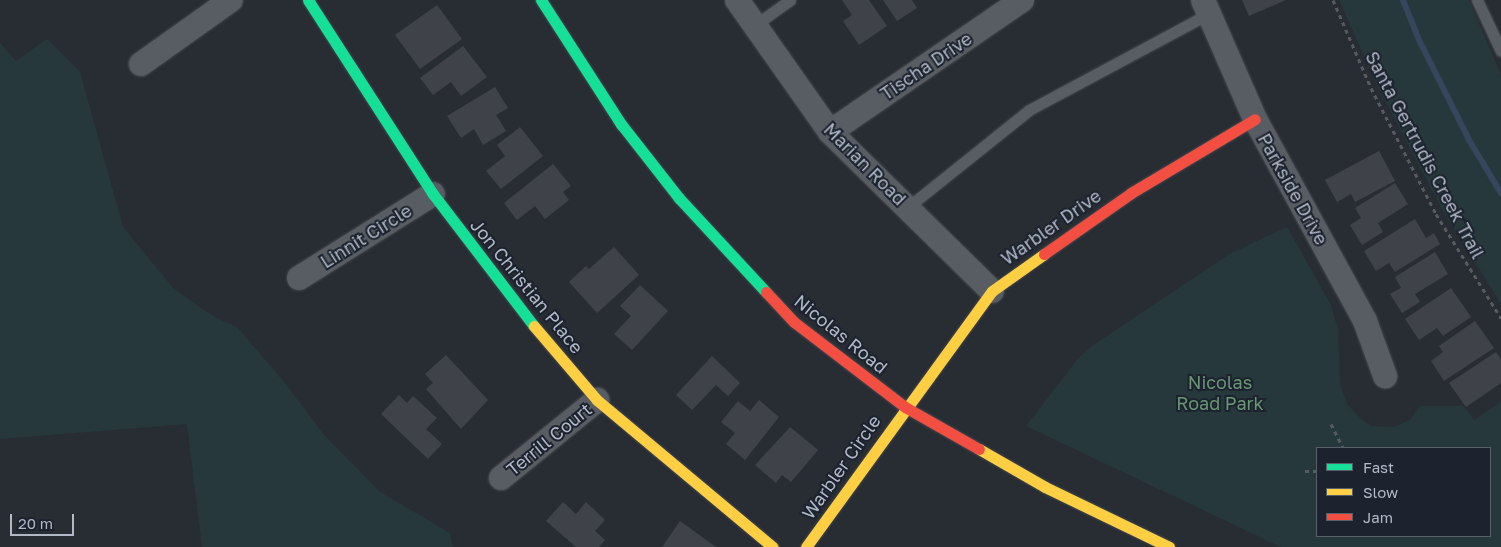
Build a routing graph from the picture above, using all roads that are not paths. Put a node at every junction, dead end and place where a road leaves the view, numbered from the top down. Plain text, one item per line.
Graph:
1 (231, 0) edge
2 (308, 0) edge
3 (541, 0) edge
4 (737, 0) edge
5 (790, 0) edge
6 (1022, 0) edge
7 (1477, 0) edge
8 (1205, 7) edge
9 (755, 26) junction
10 (1501, 51) edge
11 (141, 64) dead end
12 (1255, 119) junction
13 (830, 132) junction
14 (433, 194) junction
15 (908, 208) junction
16 (299, 278) dead end
17 (992, 290) junction
18 (1385, 376) dead end
19 (597, 400) junction
20 (906, 406) junction
21 (501, 478) dead end
22 (773, 547) edge
23 (806, 547) edge
24 (1169, 547) edge

1 - 11 street
2 - 14 street, Jon Christian Place
3 - 20 street, Nicolas Road
4 - 9 street, Marian Road
5 - 9 lane
6 - 13 street, Tischa Drive
7 - 10 lane
8 - 12 street, Parkside Drive
8 - 15 lane
9 - 13 street, Marian Road
12 - 17 street, Warbler Drive
12 - 18 street, Parkside Drive
13 - 15 street, Marian Road
14 - 16 street, Linnit Circle
14 - 19 street, Jon Christian Place
15 - 17 street, Marian Road
17 - 20 street, Warbler Drive
19 - 21 street, Terrill Court
19 - 22 street, Jon Christian Place
20 - 23 street, Warbler Circle
20 - 24 street, Nicolas Road

